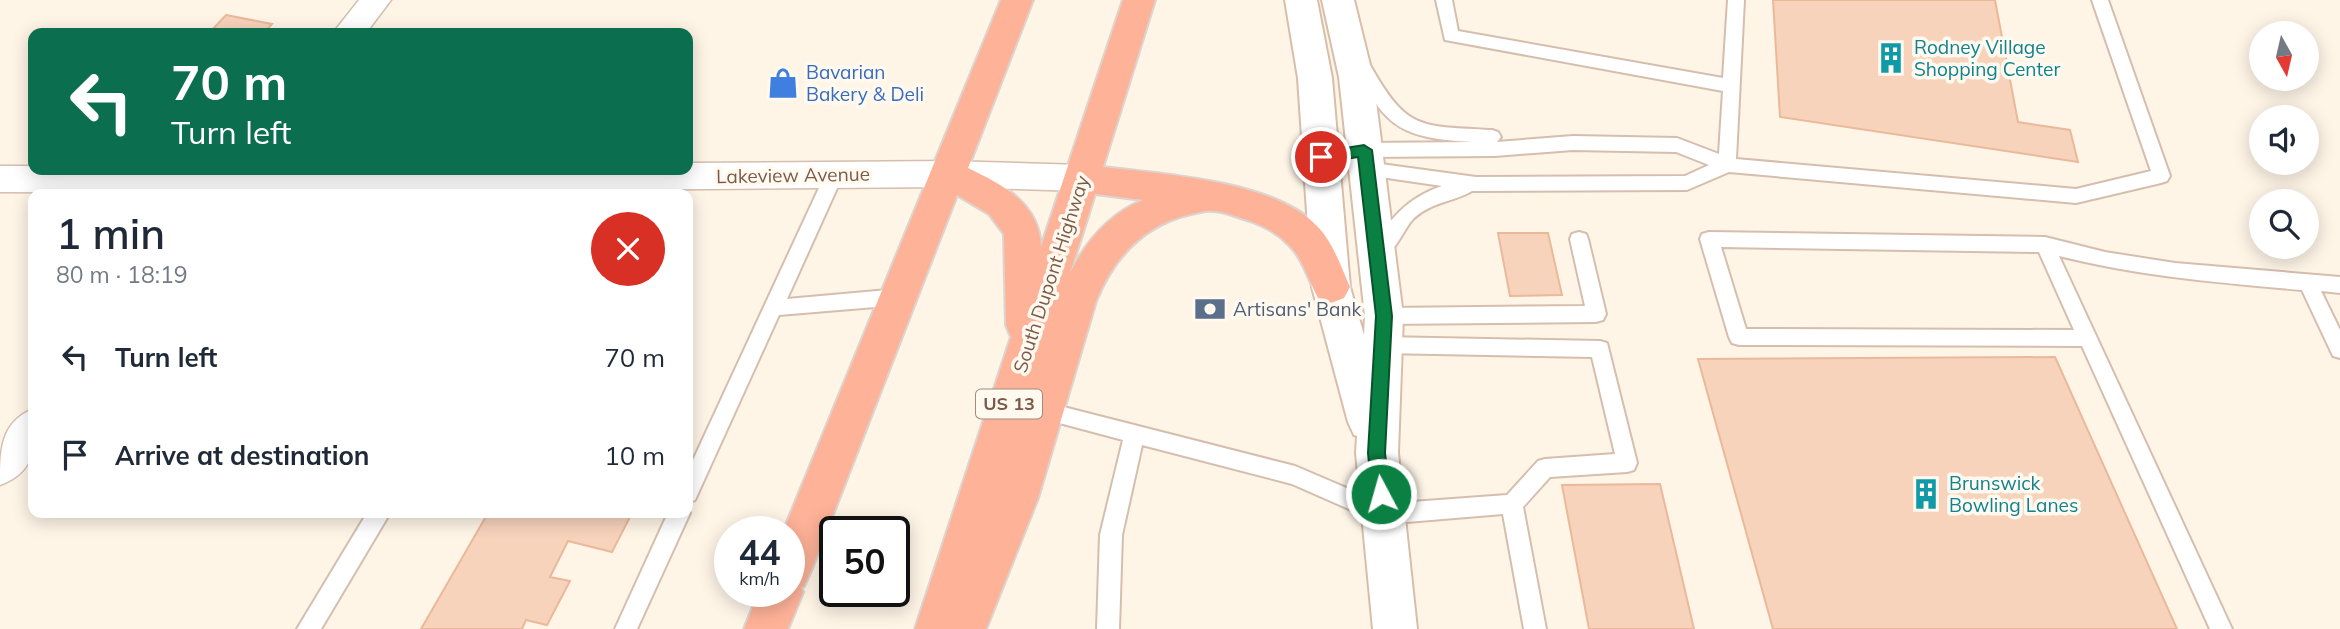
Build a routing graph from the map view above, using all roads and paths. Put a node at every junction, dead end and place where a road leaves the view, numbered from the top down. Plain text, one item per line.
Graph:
1 (376, 0) edge
2 (1017, 0) edge
3 (1139, 0) edge
4 (1301, 0) edge
5 (1444, 0) edge
6 (1737, 0) edge
7 (2099, 0) edge
8 (1341, 11) edge
9 (353, 28) edge
10 (1730, 86) junction
11 (1573, 143) junction
12 (1321, 157) junction
13 (1365, 160) junction
14 (1727, 165) junction
15 (948, 174) junction
16 (834, 175) junction
17 (1082, 178) junction
18 (0, 179) edge
19 (233, 181) edge
20 (1476, 184) junction
21 (579, 186) edge
22 (1213, 196) junction
23 (1579, 239) dead end
24 (2045, 245) junction
25 (1378, 258) junction
26 (2308, 283) junction
27 (2340, 285) edge
28 (1331, 287) junction
29 (899, 297) junction
30 (772, 309) junction
31 (1383, 330) junction
32 (2087, 338) junction
33 (2340, 350) edge
34 (1026, 351) junction
35 (1044, 411) junction
36 (28, 432) edge
37 (1135, 433) junction
38 (1377, 453) junction
39 (0, 467) edge
40 (693, 482) edge
41 (1512, 504) junction
42 (1383, 514) junction
43 (376, 518) edge
44 (677, 518) edge
45 (805, 531) edge
46 (775, 607) edge
47 (308, 629) edge
48 (626, 629) edge
49 (766, 629) edge
50 (937, 629) edge
51 (964, 629) edge
52 (1108, 629) edge
53 (1395, 629) edge
54 (1535, 629) edge
55 (2221, 629) edge

1 - 9 street
2 - 15 highway
3 - 17 highway, South Dupont Highway / US 13
4 - 12 main road
5 - 10 lane
6 - 10 lane
7 - 14 lane
8 - 11 lane
8 - 13 main road
10 - 14 lane
11 - 13 lane
11 - 14 lane
12 - 13 lane
12 - 28 main road
13 - 20 lane
13 - 25 main road
14 - 20 lane
15 - 16 street, Lakeview Avenue
15 - 17 street, Lakeview Avenue
15 - 29 highway
15 - 34 highway
16 - 21 street, Lakeview Avenue
16 - 30 lane
17 - 22 highway
17 - 34 highway, South Dupont Highway / US 13
18 - 19 street, Lakeview Avenue
19 - 21 street, Lakeview Avenue
20 - 25 lane
22 - 28 highway
22 - 35 highway
23 - 31 lane
24 - 26 lane
24 - 32 lane
24 - 32 lane
25 - 31 main road
26 - 27 lane
26 - 33 lane
28 - 38 main road
29 - 30 lane
29 - 45 highway
30 - 40 lane
31 - 38 main road
31 - 41 lane
32 - 55 lane
34 - 50 highway, South Dupont Highway / US 13
35 - 37 lane
35 - 51 highway
36 - 39 street
37 - 42 lane
37 - 52 lane
38 - 42 main road
41 - 42 lane
41 - 54 lane
42 - 53 main road
43 - 47 lane
44 - 48 lane
46 - 49 highway

